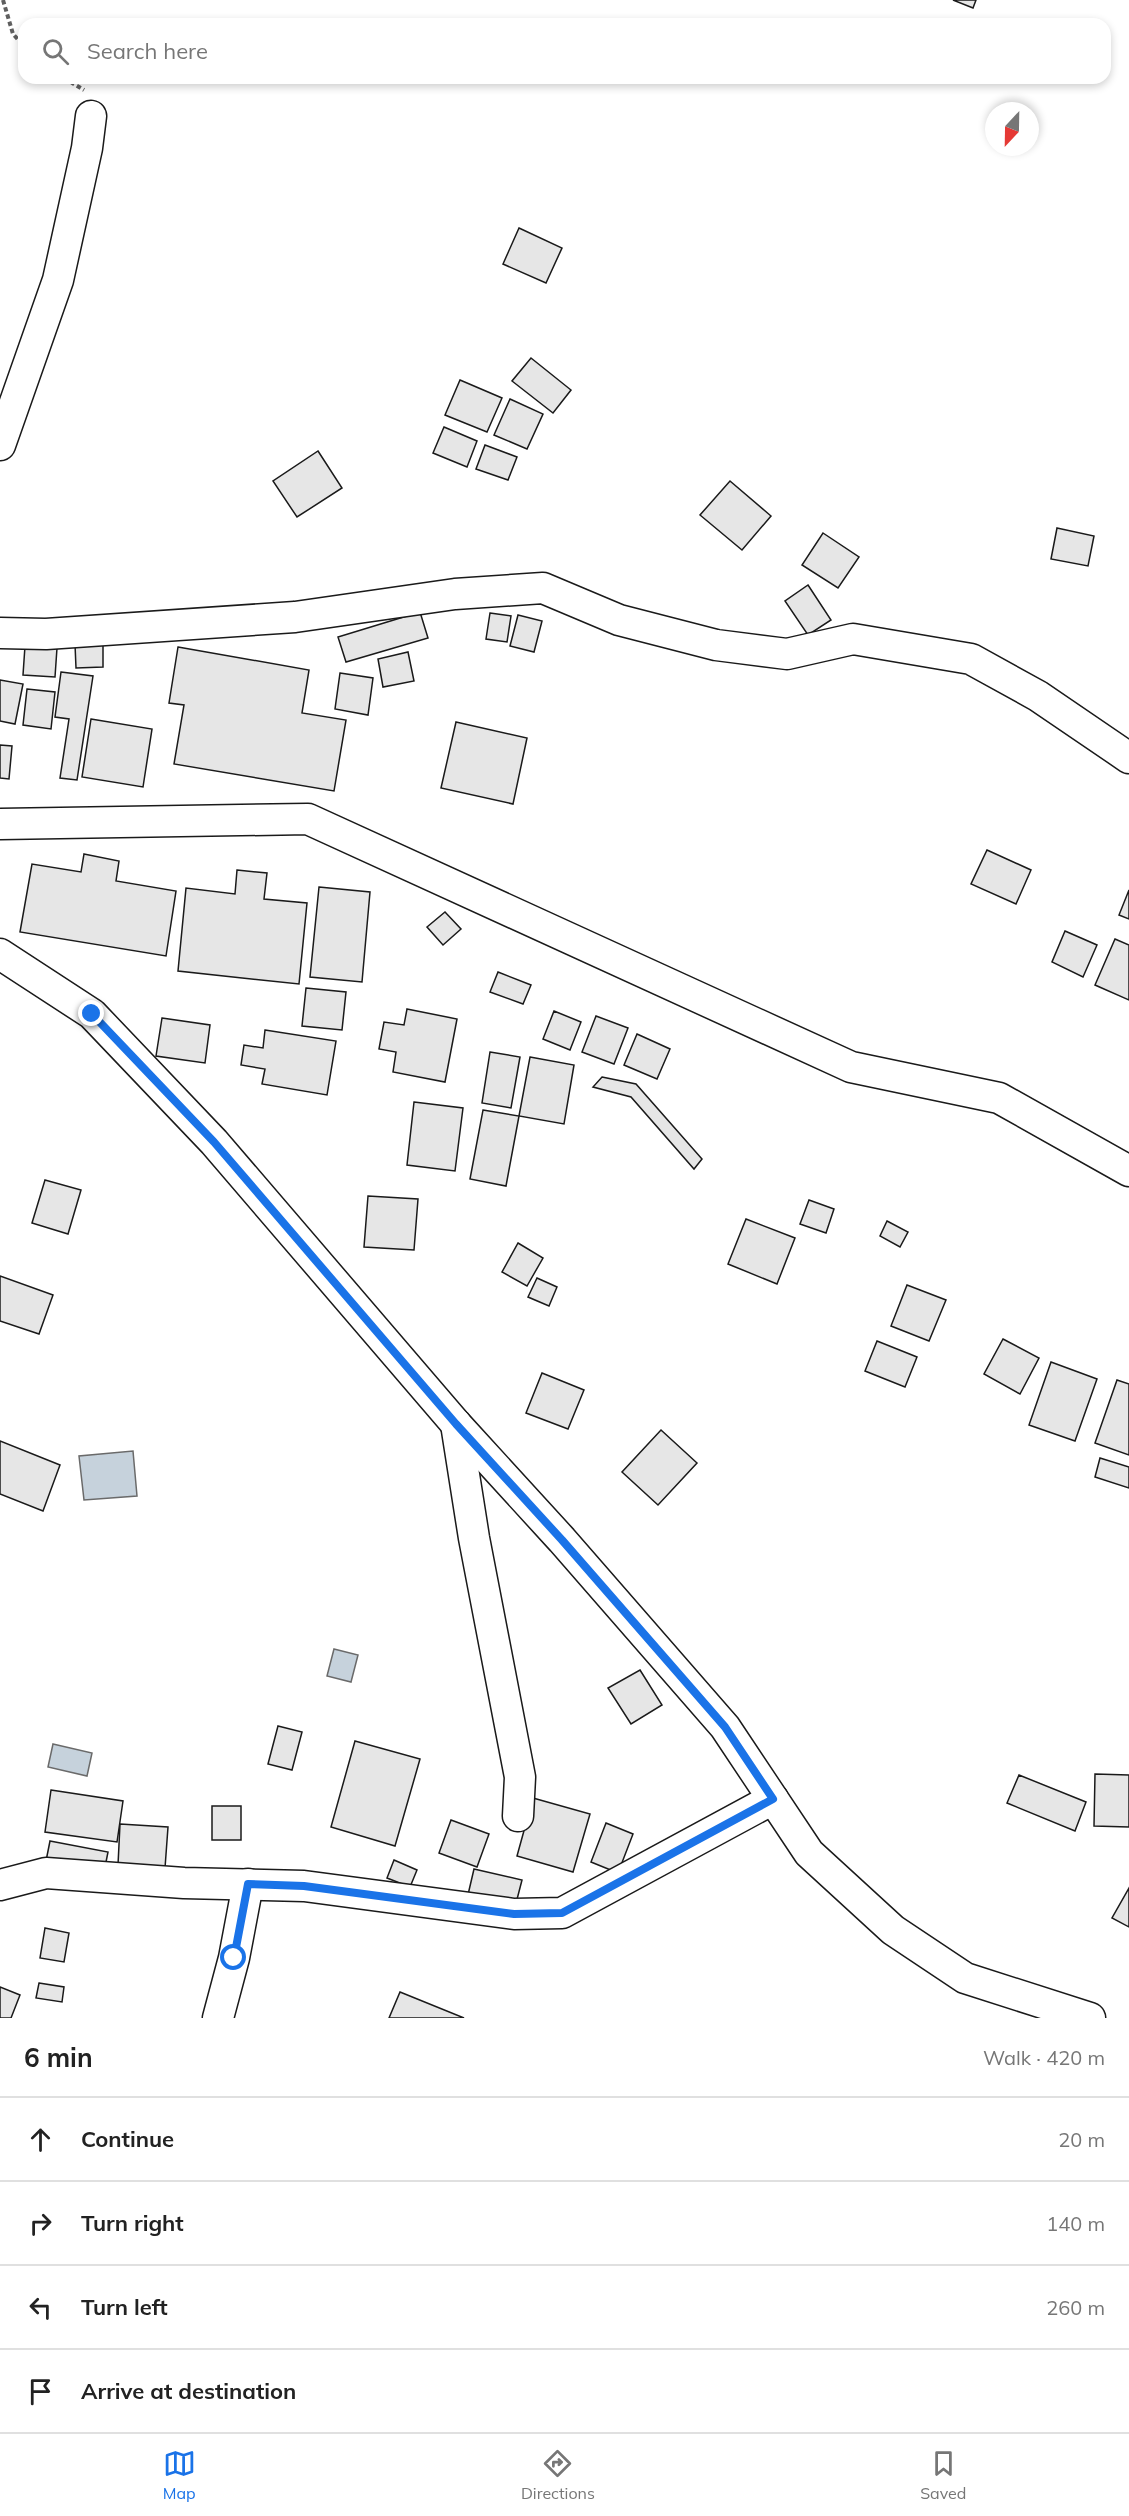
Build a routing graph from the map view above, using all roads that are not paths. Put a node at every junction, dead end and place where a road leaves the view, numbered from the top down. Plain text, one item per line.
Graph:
1 (91, 116) dead end
2 (0, 446) edge
3 (0, 633) edge
4 (1129, 758) edge
5 (0, 824) edge
6 (0, 954) edge
7 (1129, 1171) edge
8 (456, 1424) junction
9 (773, 1799) junction
10 (518, 1816) dead end
11 (248, 1884) junction
12 (0, 1886) edge
13 (218, 2018) edge
14 (1090, 2018) edge

1 - 2 street
3 - 4 street
5 - 7 street
6 - 8 street
8 - 9 street
8 - 10 street
9 - 11 street
9 - 14 street
11 - 12 street
11 - 13 street

